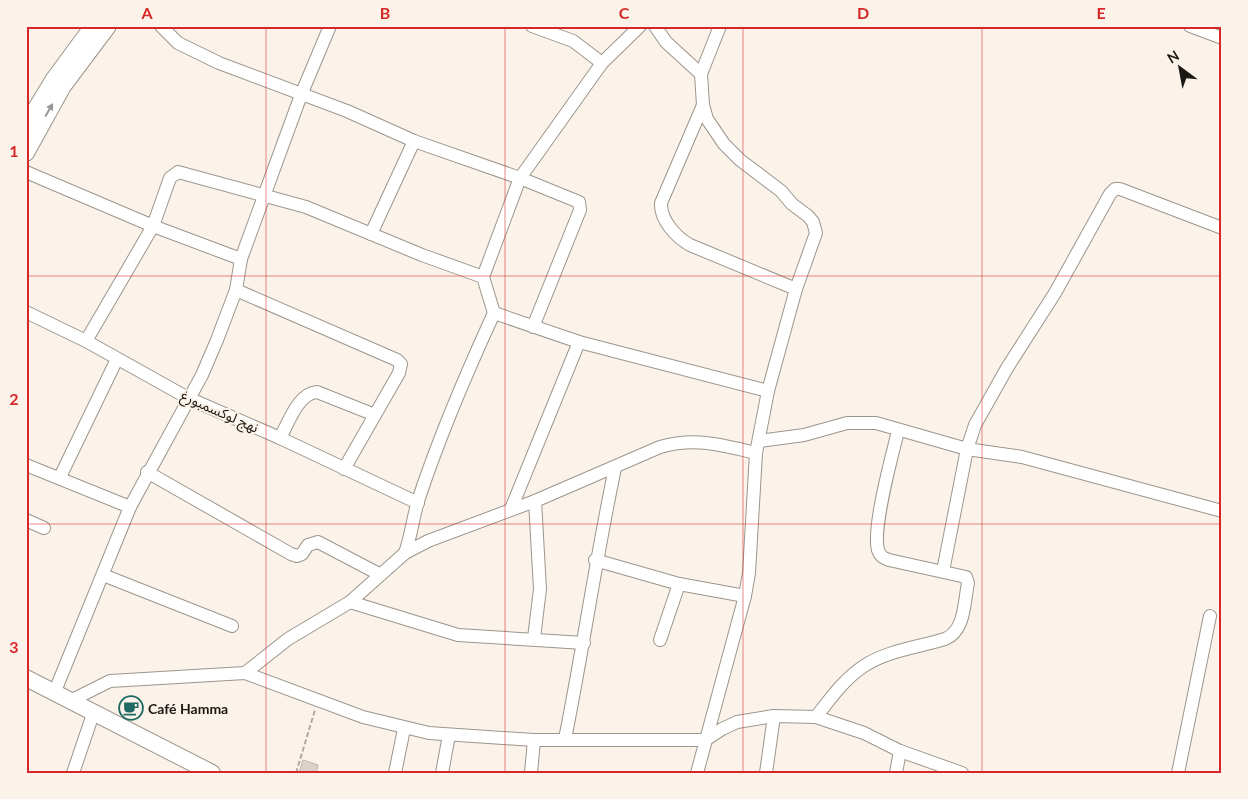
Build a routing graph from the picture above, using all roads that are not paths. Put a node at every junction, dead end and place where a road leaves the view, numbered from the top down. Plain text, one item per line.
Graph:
1 (93, 26) edge
2 (108, 26) edge
3 (161, 26) edge
4 (330, 26) edge
5 (532, 26) edge
6 (640, 26) edge
7 (655, 26) edge
8 (720, 26) edge
9 (1190, 26) edge
10 (1222, 38) edge
11 (602, 63) junction
12 (701, 74) junction
13 (301, 95) junction
14 (702, 105) junction
15 (26, 126) edge
16 (414, 141) junction
17 (26, 153) edge
18 (26, 172) edge
19 (520, 178) junction
20 (266, 195) junction
21 (153, 226) junction
22 (1222, 228) edge
23 (371, 234) junction
24 (241, 259) junction
25 (483, 276) junction
26 (796, 289) junction
27 (236, 290) junction
28 (26, 312) edge
29 (494, 313) junction
30 (533, 327) junction
31 (86, 341) junction
32 (580, 342) junction
33 (117, 359) junction
34 (768, 391) junction
35 (188, 398) junction
36 (375, 415) junction
37 (898, 431) junction
38 (280, 438) junction
39 (758, 447) junction
40 (967, 449) junction
41 (26, 465) edge
42 (615, 468) junction
43 (344, 469) junction
44 (148, 472) junction
45 (60, 477) junction
46 (535, 500) junction
47 (418, 503) junction
48 (130, 507) junction
49 (511, 509) junction
50 (1222, 510) edge
51 (26, 520) edge
52 (44, 528) dead end
53 (405, 552) junction
54 (595, 560) junction
55 (944, 571) junction
56 (380, 574) junction
57 (103, 575) junction
58 (679, 584) junction
59 (745, 596) junction
60 (350, 602) junction
61 (1210, 616) dead end
62 (232, 626) dead end
63 (534, 638) junction
64 (660, 640) dead end
65 (584, 643) junction
66 (245, 673) junction
67 (26, 678) edge
68 (55, 691) junction
69 (72, 700) junction
70 (94, 711) junction
71 (774, 716) junction
72 (816, 717) junction
73 (404, 729) junction
74 (449, 735) junction
75 (565, 739) junction
76 (534, 740) junction
77 (705, 740) junction
78 (900, 751) junction
79 (73, 773) edge
80 (212, 773) edge
81 (395, 773) edge
82 (442, 773) edge
83 (531, 773) edge
84 (697, 773) edge
85 (766, 773) edge
86 (896, 773) edge
87 (962, 773) edge
88 (1178, 773) edge

1 - 15 street
17 -> 2 street
3 - 13 street
4 - 13 street
5 - 11 street
6 - 11 street
7 - 12 street
8 - 12 street
9 - 10 street
11 - 19 street
12 - 14 street
13 - 16 street
13 - 20 street
14 - 26 street
14 - 26 street
16 - 19 street
16 - 23 street
18 - 21 street
19 - 25 street
19 - 30 street
20 - 21 street
20 - 23 street
20 - 24 street
21 - 24 street
21 - 31 street
22 - 40 street
23 - 25 street
24 - 27 street
25 - 29 street
26 - 34 street
27 - 35 street
27 - 36 street
28 - 31 street, نهج لوكسمبورغ
29 - 30 street
29 - 47 street
30 - 32 street
31 - 33 street, نهج لوكسمبورغ
32 - 34 street
32 - 49 street
33 - 35 street, نهج لوكسمبورغ
33 - 45 street
34 - 39 street
35 - 38 street, نهج لوكسمبورغ
35 - 44 street
36 - 38 street
36 - 43 street
37 - 39 street
37 - 40 street
37 - 55 street
38 - 43 street, نهج لوكسمبورغ
39 - 42 street
39 - 59 street
40 - 50 street
40 - 55 street
41 - 45 street
42 - 46 street
42 - 54 street
43 - 47 street, نهج لوكسمبورغ
44 - 48 street
44 - 56 street
45 - 48 street
46 - 49 street
46 - 63 street
47 - 53 street
48 - 57 street
49 - 53 street
51 - 52 street
53 - 56 street
54 - 58 street
54 - 65 street
55 - 72 street
56 - 60 street
57 - 62 street
57 - 68 street
58 - 59 street
58 - 64 street
59 - 77 street
60 - 63 street
60 - 66 street
61 - 88 street
63 - 65 street
65 - 75 street
66 - 69 street
66 - 73 street
67 - 68 street
68 - 69 street
69 - 70 street
70 - 79 street
70 - 80 street
71 - 72 street
71 - 77 street
71 - 85 street
72 - 78 street
73 - 74 street
73 - 81 street
74 - 76 street
74 - 82 street
75 - 76 street
75 - 77 street
76 - 83 street
77 - 84 street
78 - 86 street
78 - 87 street

